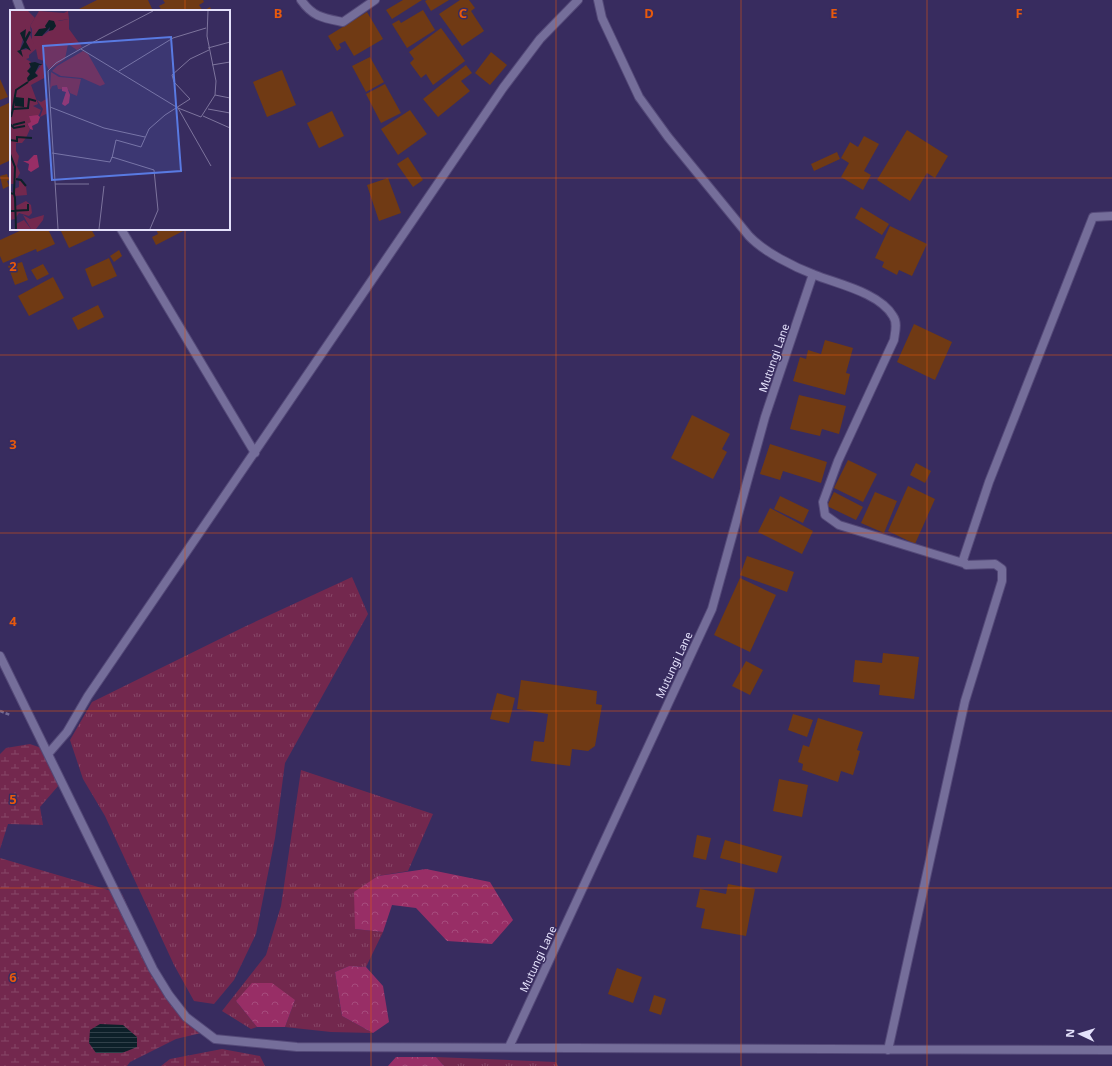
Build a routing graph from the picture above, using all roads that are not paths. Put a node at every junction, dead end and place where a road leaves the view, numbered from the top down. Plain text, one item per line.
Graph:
1 (17, 0) edge
2 (301, 0) edge
3 (375, 0) edge
4 (578, 0) edge
5 (598, 0) edge
6 (21, 10) edge
7 (1112, 216) edge
8 (122, 230) edge
9 (813, 274) junction
10 (255, 453) junction
11 (963, 563) junction
12 (0, 656) edge
13 (48, 754) junction
14 (509, 1047) junction
15 (888, 1050) junction
16 (1112, 1050) edge

1 - 6 street
2 - 3 street
4 - 10 street
5 - 9 street
7 - 11 street
8 - 10 street
9 - 11 street
9 - 14 street, Mutungi Lane
10 - 13 street
11 - 15 street
12 - 13 street
13 - 14 street
14 - 15 street
15 - 16 street

